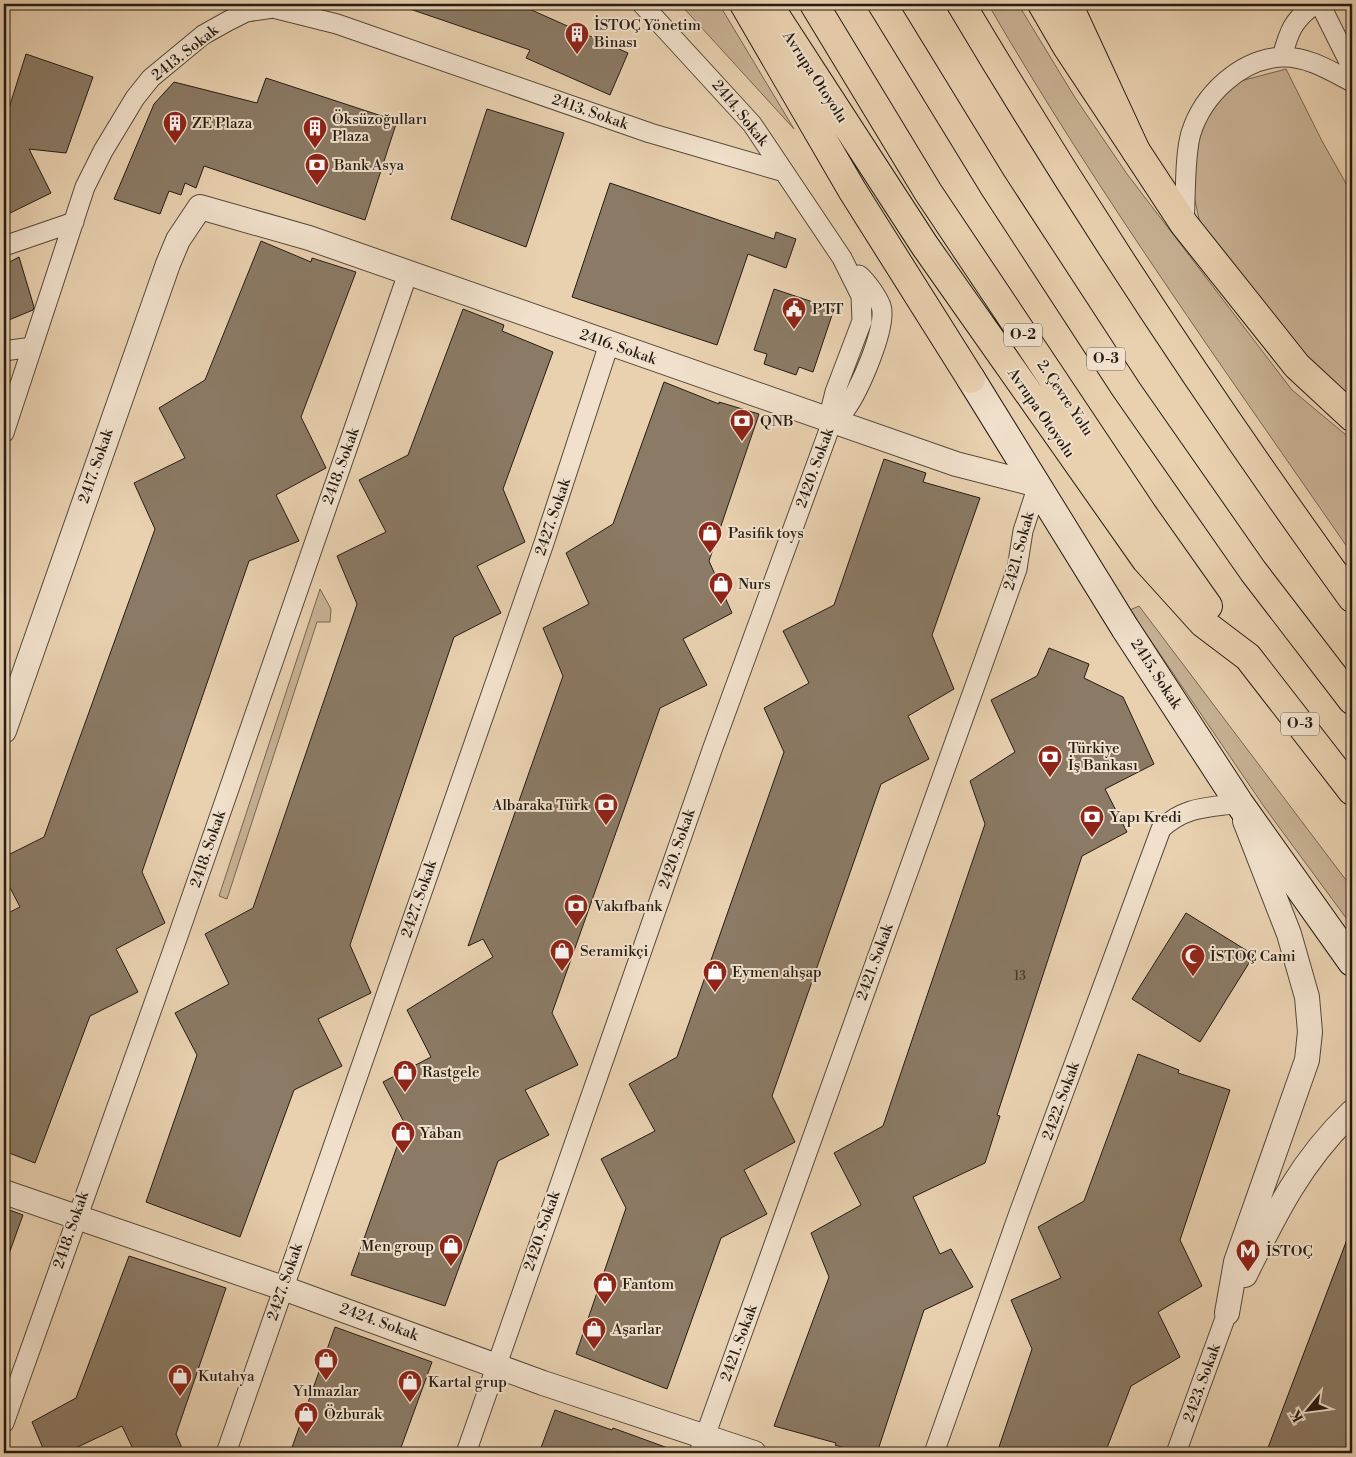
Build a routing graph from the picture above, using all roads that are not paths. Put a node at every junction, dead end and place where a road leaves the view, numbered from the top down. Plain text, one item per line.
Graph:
1 (642, 4) edge
2 (744, 4) edge
3 (768, 4) edge
4 (814, 4) edge
5 (882, 4) edge
6 (961, 4) edge
7 (1042, 4) edge
8 (1068, 4) edge
9 (1315, 4) edge
10 (1320, 4) edge
11 (1282, 57) junction
12 (1352, 68) edge
13 (1352, 82) edge
14 (1136, 151) junction
15 (784, 172) junction
16 (200, 207) joint
17 (74, 222) junction
18 (1184, 224) junction
19 (4, 246) edge
20 (842, 258) joint
21 (408, 273) junction
22 (609, 344) junction
23 (32, 347) junction
24 (4, 350) edge
25 (1352, 417) edge
26 (833, 419) junction
27 (4, 432) edge
28 (1038, 485) junction
29 (1352, 598) edge
30 (1248, 657) junction
31 (1352, 700) edge
32 (4, 731) edge
33 (1352, 791) edge
34 (1239, 803) junction
35 (1352, 962) edge
36 (1352, 1112) edge
37 (4, 1192) edge
38 (76, 1216) junction
39 (283, 1288) junction
40 (1227, 1313) junction
41 (496, 1365) junction
42 (4, 1423) edge
43 (702, 1445) edge
44 (226, 1453) edge
45 (466, 1453) edge
46 (754, 1453) edge
47 (934, 1453) edge
48 (1176, 1453) edge

1 - 15 street, 2414. Sokak
2 - 28 main road, 2415. Sokak
3 - 30 main road, Avrupa Otoyolu / O-3
4 - 30 main road, 2. Çevre Yolu / O-2
5 - 31 main road, O-3
6 - 29 main road
7 - 14 main road
8 - 14 main road
9 - 11 street
10 - 12 street
11 - 13 street
11 - 18 street
14 - 18 main road
15 - 17 street, 2413. Sokak
15 - 20 street, 2414. Sokak
16 - 21 street, 2416. Sokak
16 - 32 street, 2417. Sokak
17 - 19 street
17 - 23 street, 2413. Sokak
18 - 25 main road
20 - 26 street, 2420. Sokak
21 - 22 street, 2416. Sokak
21 - 38 street, 2418. Sokak
22 - 26 street, 2416. Sokak
22 - 39 street, 2427. Sokak
23 - 24 street
23 - 27 street, 2413. Sokak
26 - 28 street, 2416. Sokak
26 - 41 street, 2420. Sokak
28 - 34 main road, 2415. Sokak
28 - 43 street, 2421. Sokak
30 - 33 main road, Avrupa Otoyolu / O-3
34 - 35 main road, 2415. Sokak
34 - 40 street
34 - 47 street, 2422. Sokak
36 - 40 street
37 - 38 street, 2424. Sokak
38 - 39 street, 2424. Sokak
38 - 42 street, 2418. Sokak
39 - 41 street, 2424. Sokak
39 - 44 street, 2427. Sokak
40 - 48 street, 2423. Sokak
41 - 43 street, 2424. Sokak
41 - 45 street, 2420. Sokak
43 - 46 street, 2424. Sokak

